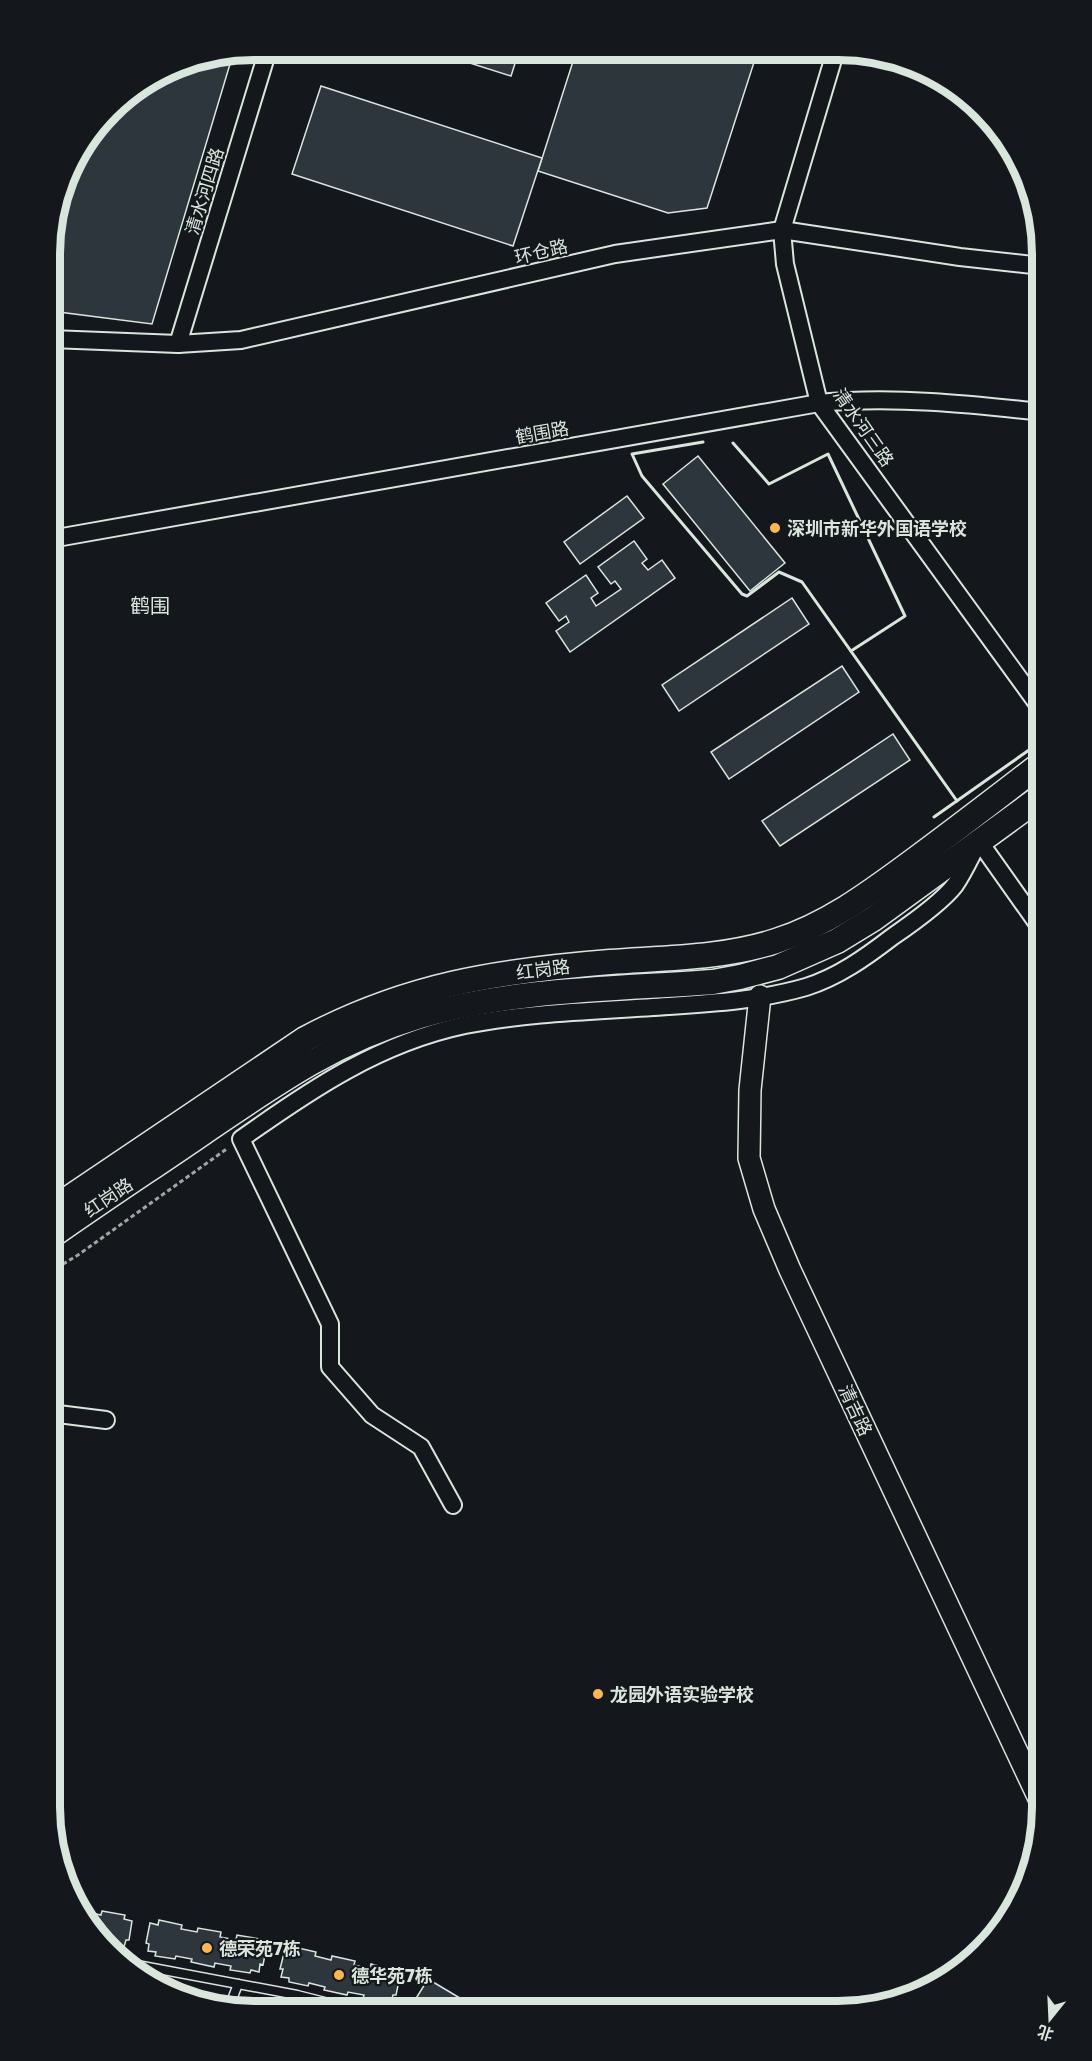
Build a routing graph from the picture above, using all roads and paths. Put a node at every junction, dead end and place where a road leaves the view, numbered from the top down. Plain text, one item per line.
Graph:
1 (265, 60) edge
2 (833, 60) edge
3 (782, 230) junction
4 (1032, 265) edge
5 (60, 339) edge
6 (178, 344) junction
7 (819, 403) junction
8 (1032, 411) edge
9 (60, 537) edge
10 (1032, 696) edge
11 (1032, 770) edge
12 (1032, 803) edge
13 (980, 842) junction
14 (1032, 916) edge
15 (760, 996) junction
16 (241, 1139) junction
17 (60, 1203) edge
18 (60, 1230) edge
19 (60, 1266) edge
20 (60, 1414) edge
21 (106, 1420) dead end
22 (453, 1505) dead end
23 (1032, 1784) edge
24 (144, 1966) edge
25 (238, 1984) junction
26 (232, 1999) edge
27 (325, 2001) edge

1 - 6 street, 清水河四路
2 - 3 street, 清水河三路
3 - 4 street, 环仓路
3 - 6 street, 环仓路
3 - 7 street, 清水河三路
5 - 6 street, 环仓路
7 - 8 street, 鹤围路
7 - 9 street, 鹤围路
7 - 10 street, 清水河三路
11 - 17 main road, 红岗路
12 - 13 main road, 红岗路
13 - 14 street
13 - 15 street
13 - 18 main road, 红岗路
15 - 16 street
15 - 23 street, 清吉路
16 - 19 path
16 - 22 street
20 - 21 street
24 - 25 lane
25 - 26 lane
25 - 27 lane

